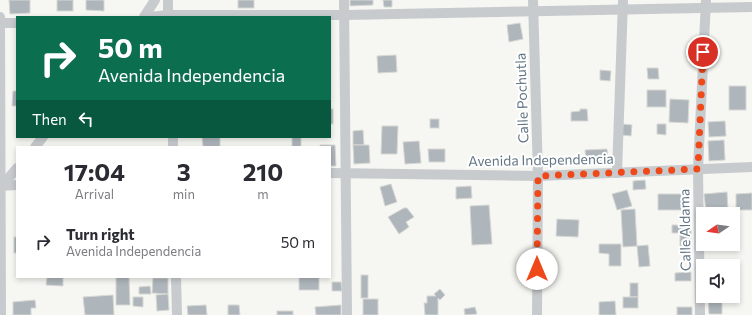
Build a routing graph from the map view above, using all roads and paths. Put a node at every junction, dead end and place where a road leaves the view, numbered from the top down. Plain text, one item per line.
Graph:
1 (155, 0) edge
2 (168, 0) edge
3 (344, 0) edge
4 (533, 0) edge
5 (706, 4) edge
6 (623, 5) edge
7 (752, 7) edge
8 (533, 11) junction
9 (145, 16) edge
10 (168, 16) edge
11 (345, 16) junction
12 (0, 17) edge
13 (0, 23) edge
14 (16, 23) edge
15 (42, 138) edge
16 (36, 146) edge
17 (752, 168) edge
18 (16, 169) edge
19 (698, 169) junction
20 (331, 173) edge
21 (346, 173) junction
22 (617, 173) junction
23 (538, 176) junction
24 (16, 185) edge
25 (1, 187) edge
26 (176, 278) edge
27 (2, 315) edge
28 (177, 315) edge
29 (347, 315) edge
30 (537, 315) edge
31 (700, 315) edge

1 - 9 street
2 - 10 street
3 - 11 street
4 - 8 street, Calle Pochutla
5 - 6 street
5 - 7 street
5 - 19 street, Calle Aldama
6 - 8 street
6 - 22 street
8 - 11 street
8 - 23 street, Calle Pochutla
10 - 11 street
11 - 21 street
12 - 13 street
13 - 14 street
13 - 25 street
15 - 16 street
17 - 19 street, Avenida Independencia
18 - 25 street
19 - 22 street, Avenida Independencia
19 - 31 street, Calle Aldama
20 - 21 street, Avenida Independencia
21 - 23 street, Avenida Independencia
21 - 29 street
22 - 23 street, Avenida Independencia
23 - 30 street, Calle Pochutla
24 - 25 street
25 - 27 street
26 - 28 street

